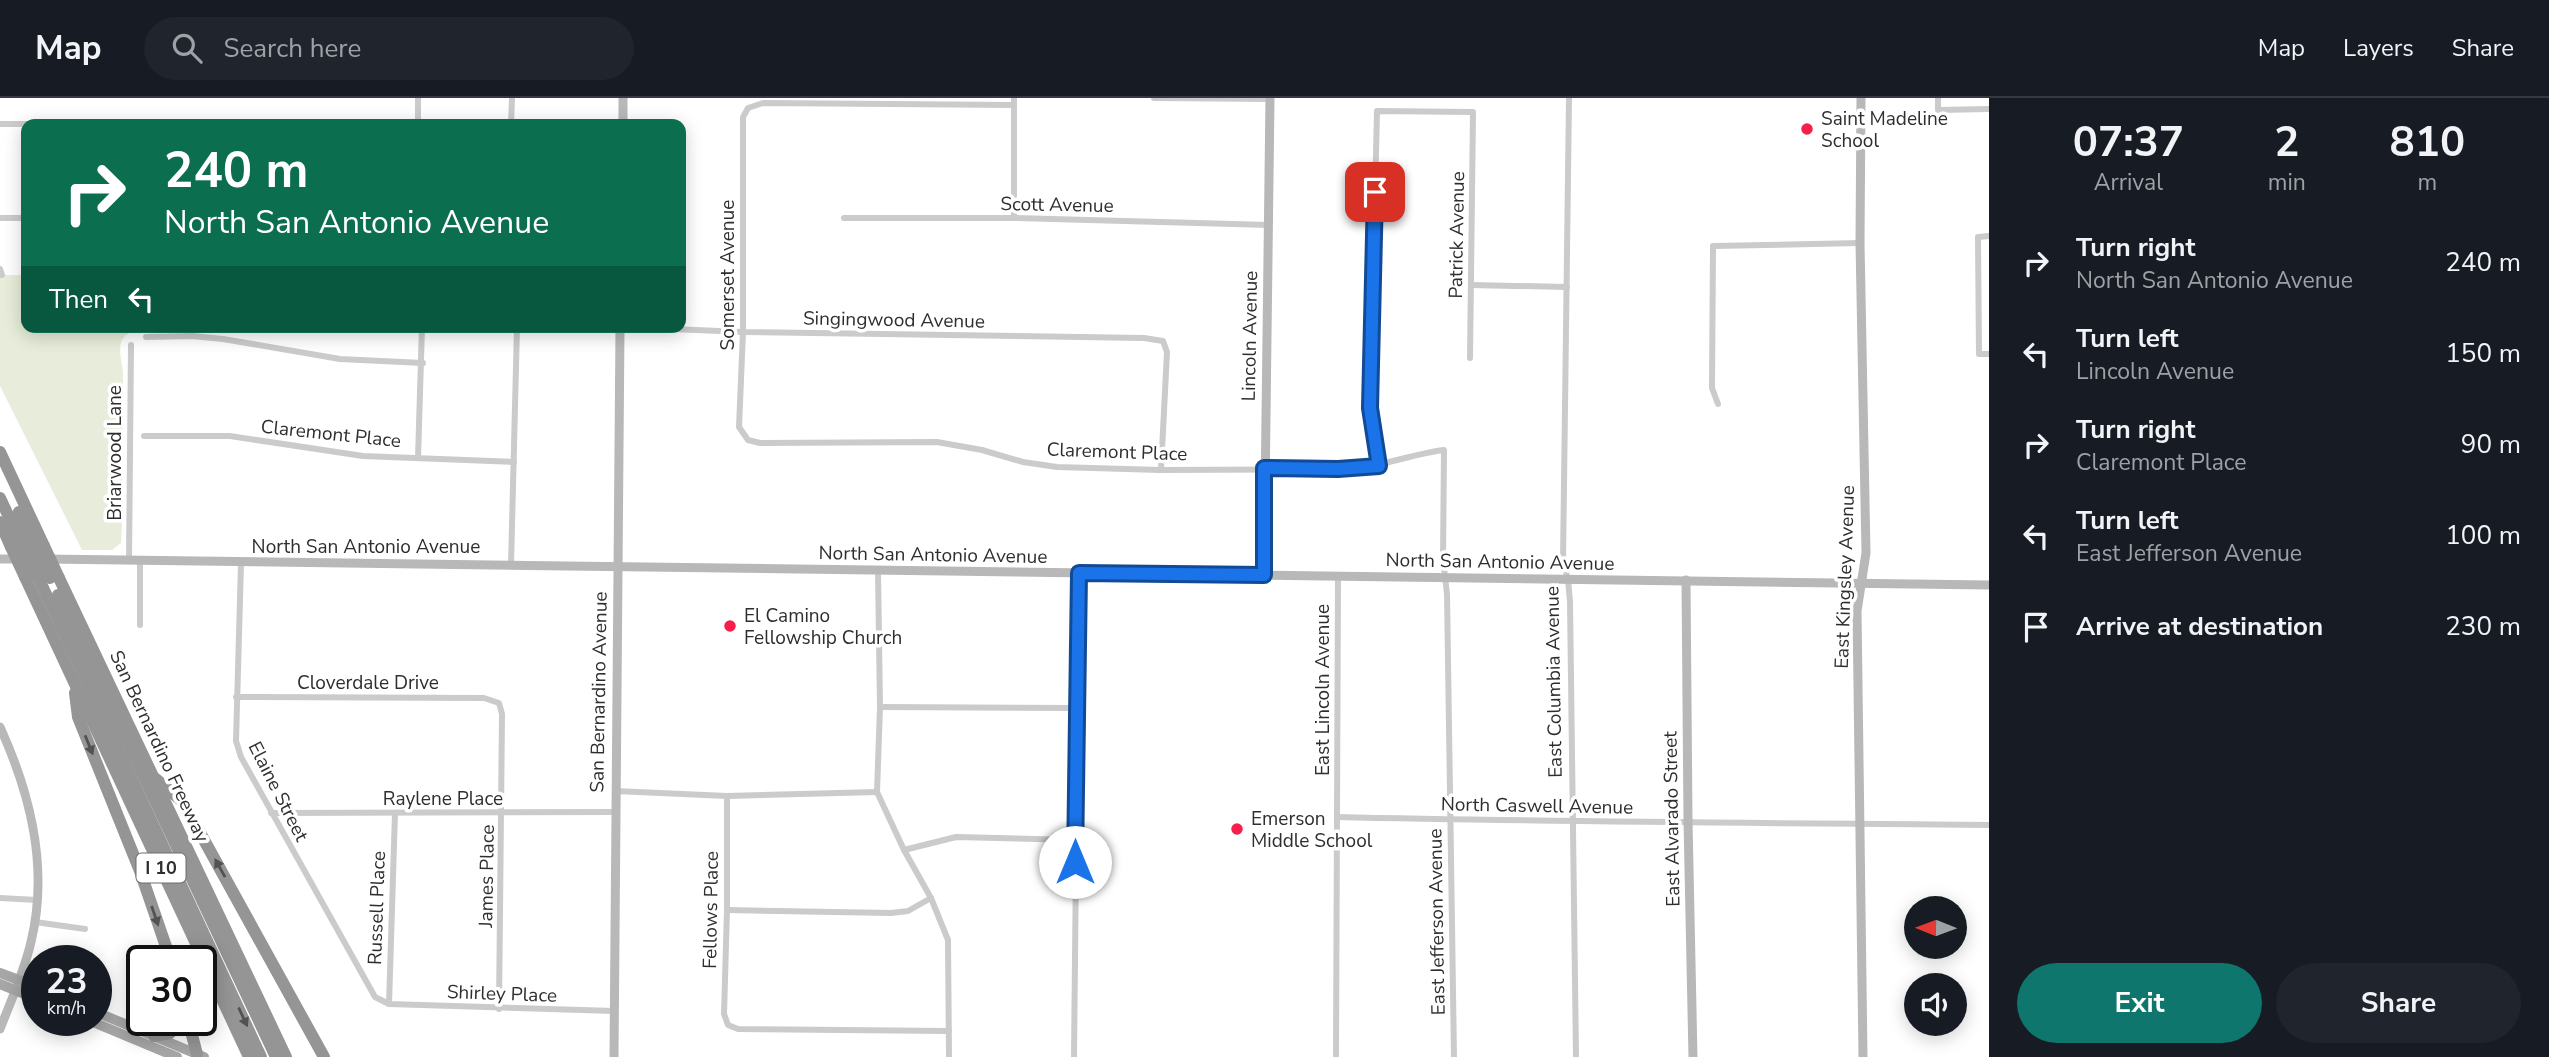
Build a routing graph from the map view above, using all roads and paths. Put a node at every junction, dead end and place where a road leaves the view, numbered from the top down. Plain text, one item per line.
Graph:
1 (418, 98) edge
2 (512, 98) edge
3 (623, 98) edge
4 (1154, 98) edge
5 (1569, 98) edge
6 (1861, 98) edge
7 (1938, 98) edge
8 (1270, 99) edge
9 (1014, 102) edge
10 (1989, 109) edge
11 (418, 119) edge
12 (511, 119) edge
13 (623, 119) edge
14 (0, 124) edge
15 (21, 124) edge
16 (0, 218) edge
17 (21, 218) edge
18 (844, 218) dead end
19 (1014, 218) junction
20 (1269, 225) junction
21 (1989, 236) edge
22 (1860, 243) junction
23 (1471, 285) junction
24 (1567, 287) junction
25 (686, 330) edge
26 (743, 332) junction
27 (422, 333) edge
28 (517, 333) edge
29 (622, 333) edge
30 (146, 337) dead end
31 (131, 345) dead end
32 (1989, 355) edge
33 (1470, 358) dead end
34 (422, 363) junction
35 (1718, 404) dead end
36 (144, 436) dead end
37 (748, 440) joint
38 (1444, 450) joint
39 (0, 452) edge
40 (418, 458) junction
41 (514, 462) junction
42 (1379, 466) junction
43 (1264, 468) junction
44 (1161, 470) junction
45 (0, 472) edge
46 (0, 498) edge
47 (0, 522) edge
48 (28, 547) junction
49 (0, 559) edge
50 (129, 561) junction
51 (140, 561) junction
52 (241, 563) junction
53 (511, 565) junction
54 (618, 568) junction
55 (878, 571) junction
56 (1079, 573) junction
57 (1264, 575) junction
58 (1338, 576) junction
59 (43, 577) junction
60 (1444, 577) junction
61 (1568, 579) junction
62 (1686, 580) junction
63 (1863, 584) junction
64 (1989, 585) edge
65 (140, 625) dead end
66 (73, 679) junction
67 (236, 697) junction
68 (499, 703) joint
69 (880, 708) junction
70 (1077, 708) junction
71 (0, 727) edge
72 (4, 748) edge
73 (153, 776) junction
74 (615, 791) junction
75 (877, 792) junction
76 (727, 796) junction
77 (271, 813) junction
78 (395, 813) junction
79 (614, 813) junction
80 (502, 814) junction
81 (1337, 817) junction
82 (1451, 820) junction
83 (1688, 821) junction
84 (1571, 822) junction
85 (1859, 824) junction
86 (1989, 825) edge
87 (1075, 840) junction
88 (904, 850) junction
89 (0, 898) edge
90 (931, 898) junction
91 (37, 900) junction
92 (727, 910) junction
93 (35, 922) junction
94 (85, 929) dead end
95 (165, 945) edge
96 (0, 973) edge
97 (0, 984) edge
98 (17, 985) junction
99 (21, 985) edge
100 (21, 988) edge
101 (389, 1004) junction
102 (499, 1009) junction
103 (614, 1011) junction
104 (0, 1029) edge
105 (112, 1030) edge
106 (949, 1031) junction
107 (154, 1036) edge
108 (193, 1036) edge
109 (200, 1056) edge
110 (177, 1057) edge
111 (249, 1057) edge
112 (261, 1057) edge
113 (276, 1057) edge
114 (286, 1057) edge
115 (324, 1057) edge
116 (614, 1057) edge
117 (949, 1057) edge
118 (1074, 1057) edge
119 (1336, 1057) edge
120 (1454, 1057) edge
121 (1576, 1057) edge
122 (1693, 1057) edge
123 (1863, 1057) edge

1 - 11 street
2 - 12 street
3 - 13 main road
4 - 8 street
5 - 24 street, East Columbia Avenue
6 - 22 main road, East Kingsley Avenue
7 - 10 street
8 - 20 main road, Lincoln Avenue
9 - 19 street
9 - 26 street, Somerset Avenue
14 - 15 street
16 - 17 street
18 - 19 street, Scott Avenue
19 - 20 street, Scott Avenue
20 - 43 main road, Lincoln Avenue
21 - 32 street
22 - 35 street
22 - 63 main road, East Kingsley Avenue
23 - 24 street
23 - 33 street, Patrick Avenue
23 - 42 street, Patrick Avenue
24 - 61 street, East Columbia Avenue
25 - 26 street, Singingwood Avenue
26 - 37 street, Somerset Avenue
26 - 44 street, Singingwood Avenue
27 - 34 street
28 - 41 street
29 - 54 main road, San Bernardino Avenue
30 - 34 street
31 - 50 street, Briarwood Lane
34 - 40 street
36 - 40 street, Claremont Place
37 - 44 street, Claremont Place
38 - 42 street, Claremont Place
38 - 60 street, East Jefferson Avenue
39 - 48 highway, San Bernardino Freeway / I 10
40 - 41 street, Claremont Place
41 - 53 street
42 - 43 street, Claremont Place
43 - 44 street, Claremont Place
43 - 57 main road, Lincoln Avenue
45 - 48 highway
46 - 48 highway
47 - 48 highway, San Bernardino Freeway / I 10
48 - 59 highway, San Bernardino Freeway / I 10, bridge
48 - 59 highway, San Bernardino Freeway / I 10, bridge
49 - 50 main road, North San Antonio Avenue
50 - 51 main road, North San Antonio Avenue
51 - 52 main road, North San Antonio Avenue
51 - 65 street
52 - 53 main road, North San Antonio Avenue
52 - 67 street, Elaine Street
53 - 54 main road, North San Antonio Avenue
54 - 55 main road, North San Antonio Avenue
54 - 74 main road, San Bernardino Avenue
55 - 56 main road, North San Antonio Avenue
55 - 69 street
56 - 57 main road, North San Antonio Avenue
56 - 70 street
57 - 58 main road, North San Antonio Avenue
58 - 60 main road, North San Antonio Avenue
58 - 81 street, East Lincoln Avenue
59 - 66 highway, San Bernardino Freeway / I 10
59 - 73 highway, San Bernardino Freeway / I 10
59 -> 112 highway
59 - 113 highway
60 - 61 main road, North San Antonio Avenue
60 - 82 street, East Jefferson Avenue
61 - 62 main road, North San Antonio Avenue
61 - 84 street, East Columbia Avenue
62 - 63 main road, North San Antonio Avenue
62 - 83 main road, East Alvarado Street
63 - 64 main road, North San Antonio Avenue
63 - 85 main road, East Kingsley Avenue
66 -> 95 highway
66 - 111 highway, San Bernardino Freeway / I 10
67 - 68 street, Cloverdale Drive
67 - 77 street, Elaine Street
68 - 80 street, James Place
69 - 70 street
69 - 75 street
70 - 87 street
71 - 72 main road
72 - 91 main road
73 - 114 highway, San Bernardino Freeway / I 10
115 -> 73 highway
74 - 76 street
74 - 79 main road, San Bernardino Avenue
75 - 76 street
75 - 88 street
76 - 92 street, Fellows Place
77 - 78 street, Raylene Place
77 - 101 street, Elaine Street
78 - 80 street, Raylene Place
78 - 101 street, Russell Place
79 - 80 street, Raylene Place
79 - 103 main road, San Bernardino Avenue
80 - 102 street, James Place
81 - 82 street, North Caswell Avenue
81 - 119 street, East Lincoln Avenue
82 - 84 street, North Caswell Avenue
82 - 120 street, East Jefferson Avenue
83 - 84 street, North Caswell Avenue
83 - 85 street, North Caswell Avenue
83 - 122 main road, East Alvarado Street
84 - 121 street, East Columbia Avenue
85 - 86 street, North Caswell Avenue
85 - 123 main road, East Kingsley Avenue
87 - 88 street
87 - 118 street
88 - 90 street
89 - 91 street
90 - 92 street
90 - 106 street
91 - 93 main road
92 - 106 street, Fellows Place
93 - 94 street
93 - 98 main road
96 - 98 main road
97 - 98 main road
98 - 99 main road
98 - 100 main road
98 - 104 main road
101 - 102 street, Shirley Place
102 - 103 street, Shirley Place
103 - 116 main road, San Bernardino Avenue
105 - 110 main road
106 - 117 street
107 - 109 main road
108 - 109 highway

